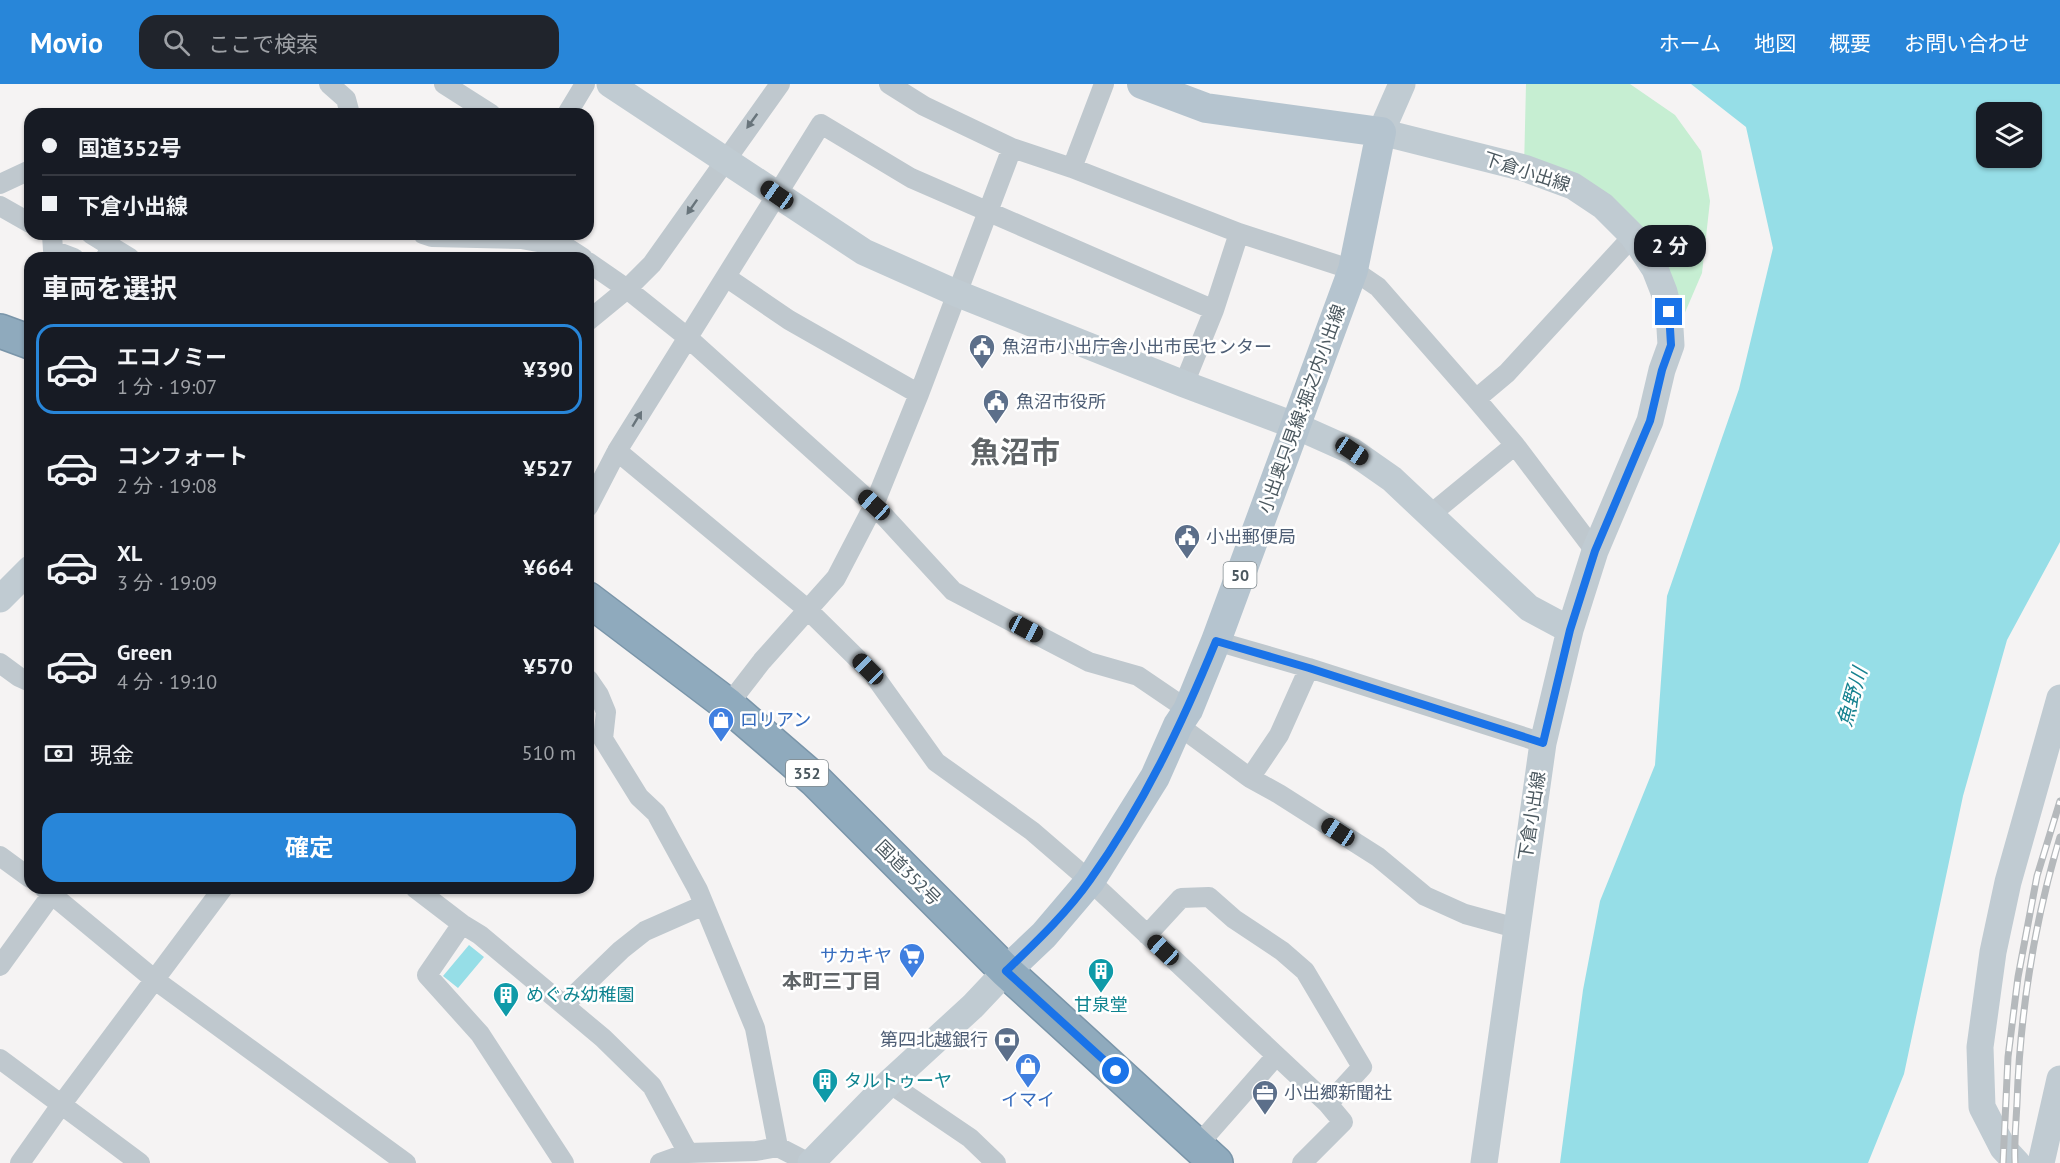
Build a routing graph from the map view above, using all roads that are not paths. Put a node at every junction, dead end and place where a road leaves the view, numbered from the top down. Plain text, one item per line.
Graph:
1 (329, 84) edge
2 (444, 84) edge
3 (585, 84) edge
4 (610, 84) edge
5 (780, 84) edge
6 (889, 84) edge
7 (1104, 84) edge
8 (1142, 84) edge
9 (1402, 84) edge
10 (348, 108) edge
11 (481, 108) edge
12 (571, 108) edge
13 (1381, 132) junction
14 (1012, 148) junction
15 (725, 159) junction
16 (1072, 168) junction
17 (24, 173) edge
18 (0, 184) edge
19 (777, 195) junction
20 (0, 206) edge
21 (988, 212) junction
22 (24, 220) edge
23 (1239, 233) junction
24 (1633, 236) junction
25 (52, 240) edge
26 (96, 240) edge
27 (531, 240) edge
28 (58, 252) edge
29 (107, 252) edge
30 (574, 252) edge
31 (594, 266) edge
32 (1353, 270) junction
33 (726, 277) junction
34 (627, 289) junction
35 (956, 293) junction
36 (1214, 310) junction
37 (594, 316) edge
38 (0, 331) edge
39 (687, 337) junction
40 (24, 340) edge
41 (1184, 384) junction
42 (920, 394) junction
43 (1476, 399) junction
44 (1296, 426) junction
45 (1515, 445) junction
46 (617, 451) junction
47 (594, 495) edge
48 (874, 505) junction
49 (1431, 514) junction
50 (1595, 551) junction
51 (24, 575) edge
52 (0, 599) edge
53 (594, 603) edge
54 (807, 609) junction
55 (1570, 630) junction
56 (1216, 641) junction
57 (0, 663) edge
58 (1309, 668) junction
59 (24, 679) edge
60 (594, 688) edge
61 (2060, 698) edge
62 (728, 705) junction
63 (1183, 718) junction
64 (595, 740) edge
65 (1543, 743) junction
66 (1250, 778) junction
67 (0, 856) edge
68 (24, 874) edge
69 (1090, 881) junction
70 (46, 894) edge
71 (52, 894) edge
72 (219, 894) edge
73 (423, 894) edge
74 (704, 905) junction
75 (462, 924) junction
76 (1516, 928) junction
77 (1147, 935) junction
78 (0, 966) edge
79 (1006, 971) junction
80 (155, 980) junction
81 (564, 1005) junction
82 (1276, 1056) junction
83 (0, 1059) edge
84 (2060, 1079) edge
85 (889, 1083) junction
86 (1328, 1104) junction
87 (61, 1105) junction
88 (778, 1147) junction
89 (688, 1153) junction
90 (1207, 1154) edge
91 (991, 1162) edge
92 (20, 1163) edge
93 (140, 1163) edge
94 (406, 1163) edge
95 (564, 1163) edge
96 (660, 1163) edge
97 (810, 1163) edge
98 (1302, 1163) edge
99 (1484, 1163) edge
100 (2017, 1163) edge
101 (2041, 1163) edge

1 - 10 street
2 - 11 street
3 - 12 street
4 - 15 street
5 -> 15 street
6 - 14 street
7 - 16 street
8 - 13 main road
9 - 13 street
13 - 24 street, 下倉小出線
13 - 32 main road, 小出奥只見線;堀之内小出線 / 50
14 - 16 street
14 - 21 street
15 - 19 street
15 -> 34 street
16 - 23 street
17 - 18 street
19 - 21 street
19 - 33 street
19 - 35 street
20 - 22 street
21 - 35 street
21 - 36 street
23 - 32 street
23 - 36 street
24 - 43 street
24 - 50 street, 下倉小出線
25 - 28 street
26 - 29 street
27 - 30 street
31 - 34 street
32 - 43 street
32 - 44 main road, 小出奥只見線;堀之内小出線 / 50
33 - 39 street
33 - 42 street
34 - 37 street
34 - 39 street
35 - 41 street
35 - 42 street
36 - 41 street
38 - 40 highway
46 -> 39 street
39 - 48 street
41 - 44 street
42 - 48 street
43 - 45 street
44 - 49 street
44 - 56 main road, 小出奥只見線;堀之内小出線 / 50
45 - 49 street
45 - 50 street
46 - 47 street
46 - 54 street
48 - 54 street
48 - 63 street
49 - 55 street
50 - 55 street, 下倉小出線
51 - 52 street
53 - 62 highway, 国道352号 / 352
54 - 62 street
54 - 69 street
55 - 65 street, 下倉小出線
56 - 58 street
56 - 63 main road, 小出奥只見線;堀之内小出線 / 50
57 - 59 street
58 - 65 street
58 - 66 street
60 - 64 street
61 - 100 street
62 - 79 highway, 国道352号 / 352
63 - 66 street
63 - 69 main road, 小出奥只見線;堀之内小出線 / 50
64 - 74 street
65 - 76 street, 下倉小出線
66 - 76 street
67 - 68 street
69 - 77 street
69 - 79 main road, 小出奥只見線;堀之内小出線 / 50
70 - 78 street
71 - 80 street
72 - 80 street
73 - 75 street
74 - 81 street
74 - 88 street
75 - 81 street
75 - 95 street
76 - 99 street, 下倉小出線
77 - 82 street
77 - 86 street
79 - 85 street
79 - 90 highway, 国道352号 / 352
80 - 87 street
80 - 94 street
81 - 89 street
82 - 86 street
82 - 90 street
83 - 87 street
84 - 101 street
85 - 91 street
85 - 97 street
86 - 98 street
87 - 92 street
87 - 93 street
88 - 89 street
88 - 97 street
89 - 96 street

